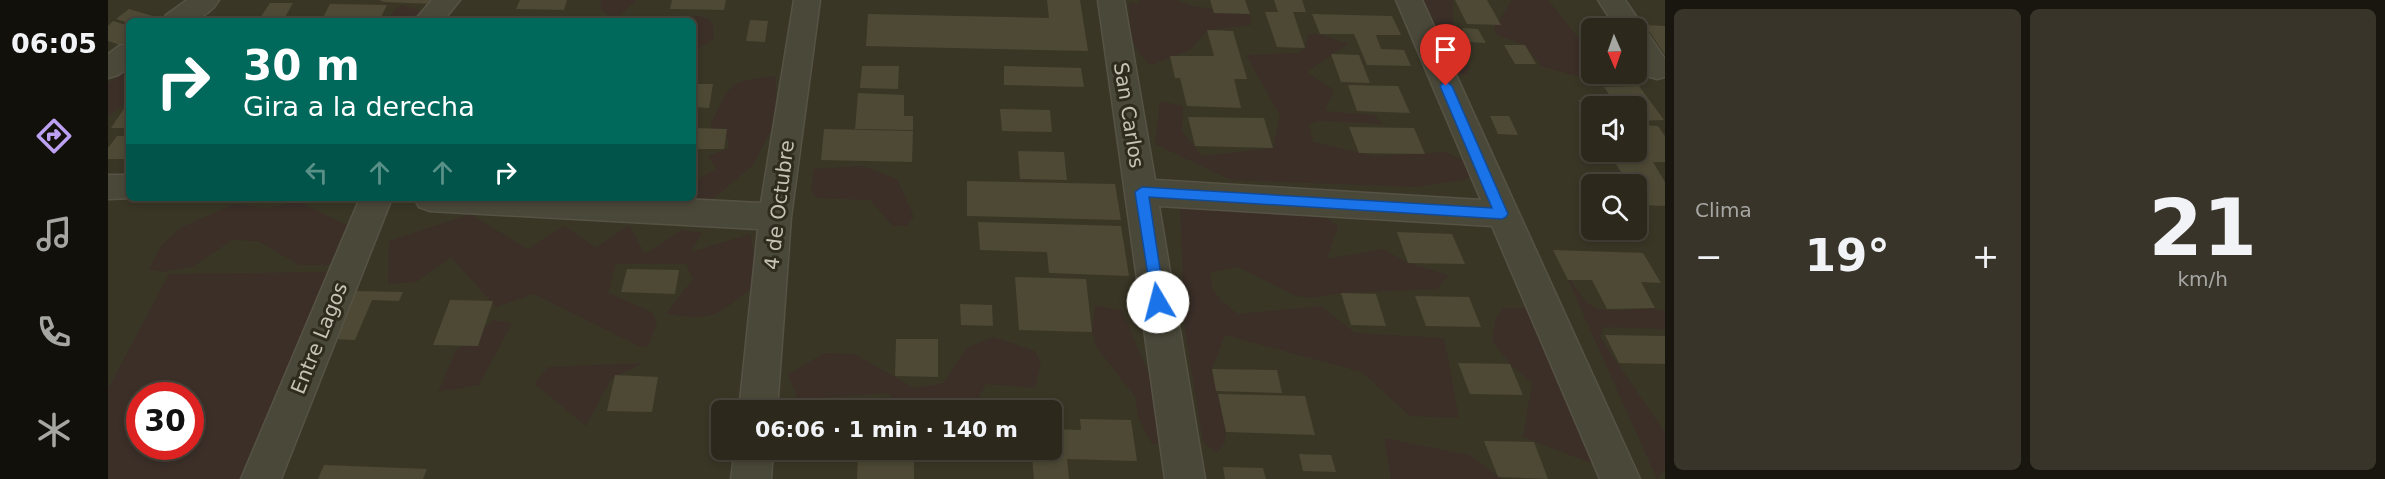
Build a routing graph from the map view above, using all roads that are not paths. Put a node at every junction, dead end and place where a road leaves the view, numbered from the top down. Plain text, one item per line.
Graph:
1 (206, 0) edge
2 (447, 0) edge
3 (807, 0) edge
4 (1111, 0) edge
5 (1409, 0) edge
6 (1611, 0) edge
7 (180, 18) edge
8 (431, 18) edge
9 (1623, 18) edge
10 (1647, 54) edge
11 (126, 55) edge
12 (108, 68) edge
13 (1657, 69) dead end
14 (108, 187) edge
15 (126, 187) edge
16 (1142, 192) junction
17 (375, 201) edge
18 (484, 201) edge
19 (1502, 214) junction
20 (775, 217) junction
21 (759, 400) edge
22 (753, 460) edge
23 (261, 479) edge
24 (751, 479) edge
25 (1185, 479) edge
26 (1620, 479) edge

1 - 7 street
2 - 8 street
3 - 20 street, 4 de Octubre
4 - 16 street, San Carlos
5 - 19 street
6 - 9 street
10 - 13 street
11 - 12 street
14 - 15 street
16 - 19 street
16 - 25 street, San Carlos
17 - 23 street, Entre Lagos
18 - 20 street
19 - 26 street
20 - 21 street, 4 de Octubre
22 - 24 street

